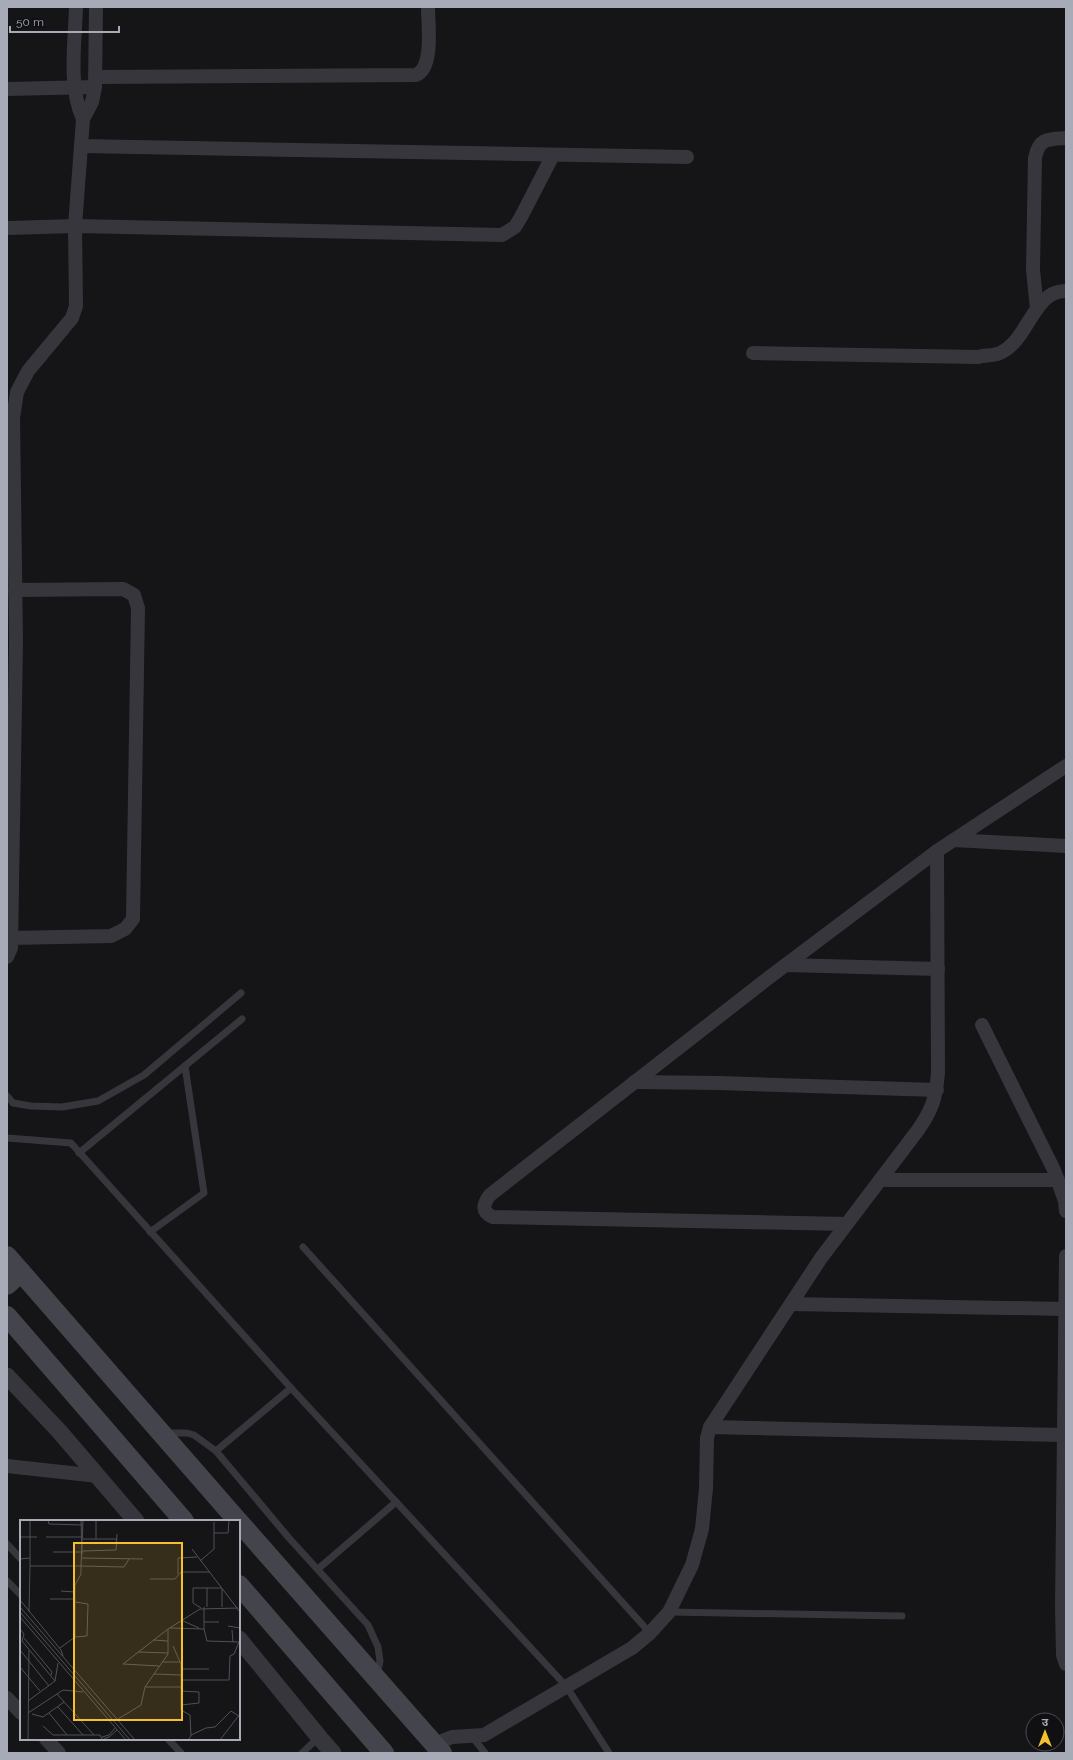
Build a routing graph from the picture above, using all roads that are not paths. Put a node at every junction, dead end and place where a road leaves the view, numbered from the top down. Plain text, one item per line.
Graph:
1 (76, 7) edge
2 (96, 7) edge
3 (428, 7) edge
4 (95, 82) junction
5 (74, 88) junction
6 (7, 89) edge
7 (83, 119) junction
8 (1066, 138) edge
9 (81, 146) junction
10 (553, 155) junction
11 (687, 157) dead end
12 (75, 226) junction
13 (7, 228) edge
14 (1066, 290) edge
15 (1037, 309) junction
16 (753, 353) dead end
17 (10, 484) edge
18 (11, 555) edge
19 (15, 590) junction
20 (11, 641) edge
21 (1066, 766) edge
22 (954, 840) junction
23 (1066, 846) edge
24 (937, 851) junction
25 (10, 938) junction
26 (7, 956) edge
27 (786, 965) junction
28 (938, 969) junction
29 (241, 993) dead end
30 (242, 1019) dead end
31 (982, 1025) dead end
32 (185, 1066) junction
33 (634, 1082) junction
34 (937, 1090) junction
35 (7, 1096) edge
36 (7, 1138) edge
37 (79, 1153) junction
38 (880, 1180) junction
39 (1058, 1180) junction
40 (1066, 1211) edge
41 (846, 1224) junction
42 (150, 1232) junction
43 (303, 1247) dead end
44 (7, 1256) edge
45 (1066, 1256) edge
46 (14, 1279) edge
47 (791, 1304) junction
48 (1065, 1309) edge
49 (7, 1316) edge
50 (1065, 1365) edge
51 (7, 1376) edge
52 (291, 1388) junction
53 (710, 1427) junction
54 (161, 1433) junction
55 (1063, 1435) junction
56 (216, 1451) junction
57 (7, 1466) edge
58 (1064, 1471) edge
59 (98, 1476) junction
60 (396, 1502) junction
61 (135, 1520) edge
62 (183, 1520) edge
63 (236, 1520) edge
64 (240, 1524) edge
65 (7, 1545) edge
66 (20, 1558) edge
67 (318, 1569) junction
68 (7, 1581) edge
69 (240, 1586) edge
70 (20, 1594) edge
71 (1064, 1607) edge
72 (669, 1612) junction
73 (902, 1616) dead end
74 (650, 1633) junction
75 (240, 1640) edge
76 (1066, 1664) edge
77 (376, 1680) junction
78 (566, 1686) junction
79 (7, 1698) edge
80 (20, 1712) edge
81 (471, 1735) junction
82 (319, 1737) junction
83 (47, 1740) edge
84 (169, 1740) edge
85 (438, 1748) edge
86 (330, 1752) edge
87 (59, 1753) edge
88 (181, 1753) edge
89 (302, 1753) edge
90 (384, 1753) edge
91 (486, 1753) edge
92 (609, 1753) edge

1 - 5 street
2 - 4 street
3 - 4 street
4 - 5 street
4 - 7 street
5 - 6 street
5 - 7 street
7 - 9 street
8 - 15 street
9 - 10 street
9 - 12 street
10 - 11 street
10 - 12 street
12 - 13 street
12 - 17 street
14 - 15 street
15 - 16 street
17 - 18 street
18 - 19 street
19 - 20 street
19 - 25 street
20 - 25 street
21 - 22 street
22 - 23 street
22 - 24 street
24 - 27 street
24 - 28 street
25 - 26 street
27 - 28 street
27 - 33 street
28 - 34 street
29 - 35 lane
30 - 32 lane
31 - 39 street
32 - 37 lane
32 - 42 lane
33 - 34 street
33 - 41 street
34 - 38 street
36 - 37 lane
37 - 42 lane
38 - 39 street
38 - 41 street
39 - 40 street
41 - 47 street
42 - 52 lane
43 - 74 lane
44 - 46 main road
45 - 48 street
46 - 54 main road
47 - 48 street
47 - 53 street
48 - 50 street
49 - 62 main road
50 - 55 street
51 - 59 street
52 - 56 lane
52 - 60 lane
53 - 55 street
53 - 72 street
54 - 56 lane
54 - 63 main road
55 - 58 street
56 - 67 lane
57 - 59 street
58 - 71 street
59 - 61 street
60 - 67 lane
60 - 78 lane
64 - 77 main road
65 - 66 lane
67 - 77 lane
68 - 70 lane
69 - 90 main road
71 - 76 street
72 - 73 lane
72 - 74 street
74 - 78 street
75 - 82 street
77 - 85 main road
78 - 81 street
78 - 92 lane
79 - 80 street
81 - 85 street
81 - 91 lane
82 - 86 street
82 - 89 lane
83 - 87 street
84 - 88 lane

